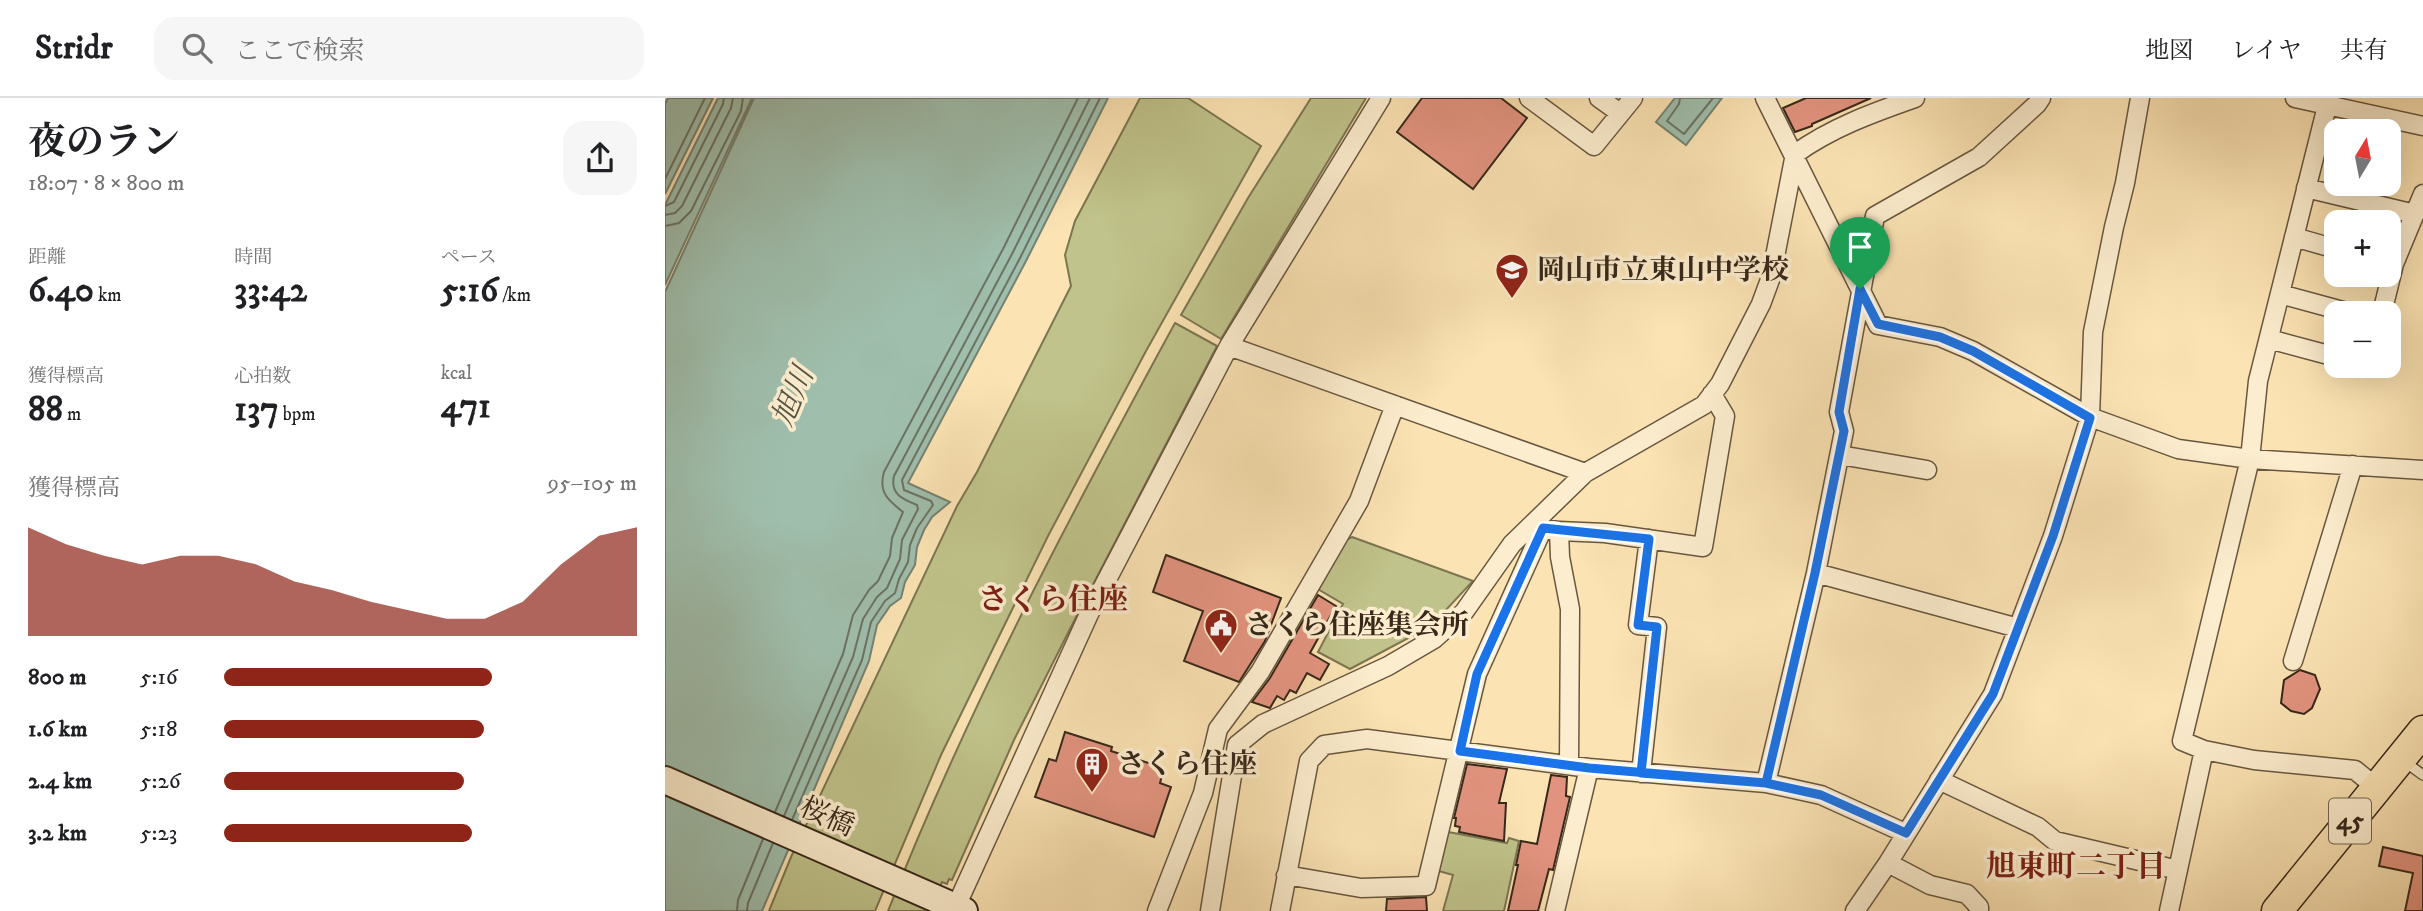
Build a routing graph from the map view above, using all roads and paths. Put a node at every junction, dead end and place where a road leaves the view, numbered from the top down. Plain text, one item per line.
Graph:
1 (1381, 98) edge
2 (1529, 98) edge
3 (1599, 98) edge
4 (1633, 98) edge
5 (1765, 98) edge
6 (1915, 98) edge
7 (2041, 98) edge
8 (2140, 98) edge
9 (2295, 98) edge
10 (2328, 102) edge
11 (1621, 113) junction
12 (2423, 126) edge
13 (1795, 154) junction
14 (2306, 188) junction
15 (2423, 194) edge
16 (2415, 214) junction
17 (2294, 237) junction
18 (2401, 244) edge
19 (2324, 246) edge
20 (1860, 289) junction
21 (2280, 294) junction
22 (2324, 306) edge
23 (2269, 339) junction
24 (1229, 346) junction
25 (2324, 354) edge
26 (1712, 394) junction
27 (1395, 405) junction
28 (2090, 418) junction
29 (1840, 455) junction
30 (2250, 459) junction
31 (2353, 464) junction
32 (1927, 470) dead end
33 (2423, 470) edge
34 (1585, 473) junction
35 (1544, 528) junction
36 (1649, 539) junction
37 (1815, 573) junction
38 (2018, 628) junction
39 (2293, 661) dead end
40 (2423, 731) edge
41 (2204, 750) junction
42 (1460, 751) junction
43 (1569, 764) junction
44 (2412, 767) edge
45 (1589, 768) junction
46 (1641, 773) junction
47 (665, 780) edge
48 (1939, 780) junction
49 (1766, 783) junction
50 (2377, 788) junction
51 (1906, 833) junction
52 (1888, 863) junction
53 (2178, 870) junction
54 (1286, 875) junction
55 (951, 907) edge
56 (1157, 911) edge
57 (1210, 911) edge
58 (1280, 911) edge
59 (1555, 911) edge
60 (1855, 911) edge
61 (1979, 911) edge
62 (2169, 911) edge
63 (2277, 911) edge

1 - 24 street
2 - 11 street
3 - 11 street
4 - 11 street
5 - 13 street
6 - 13 street
7 - 20 street
8 - 28 street
9 - 10 street
10 - 12 street
10 - 14 street
13 - 20 street
13 - 26 street
14 - 16 street
14 - 17 street
15 - 16 street
16 - 18 street
17 - 19 street
17 - 21 street
20 - 28 street
20 - 29 street
21 - 22 street
21 - 23 street
23 - 25 street
23 - 30 street
24 - 27 street
24 - 55 street
26 - 34 street
26 - 36 street
27 - 34 street
27 - 56 street
28 - 30 street
28 - 38 street
29 - 32 street
29 - 37 street
30 - 31 street
30 - 41 street
31 - 33 street
31 - 39 street
34 - 35 street
35 - 36 street
35 - 42 street
35 - 43 street
35 - 57 street
36 - 46 street
37 - 38 street
37 - 49 street
38 - 48 street
40 - 44 main road, 45
41 - 50 street
41 - 53 street
42 - 43 street
42 - 54 street
42 - 54 street
43 - 45 street
44 - 50 main road, 45
45 - 46 street
45 - 59 street
46 - 49 street
47 - 55 street, 桜橋
48 - 51 street
48 - 53 street
49 - 51 street
50 - 63 main road, 45
51 - 52 street
52 - 60 street
52 - 61 street
53 - 62 street
54 - 58 street

